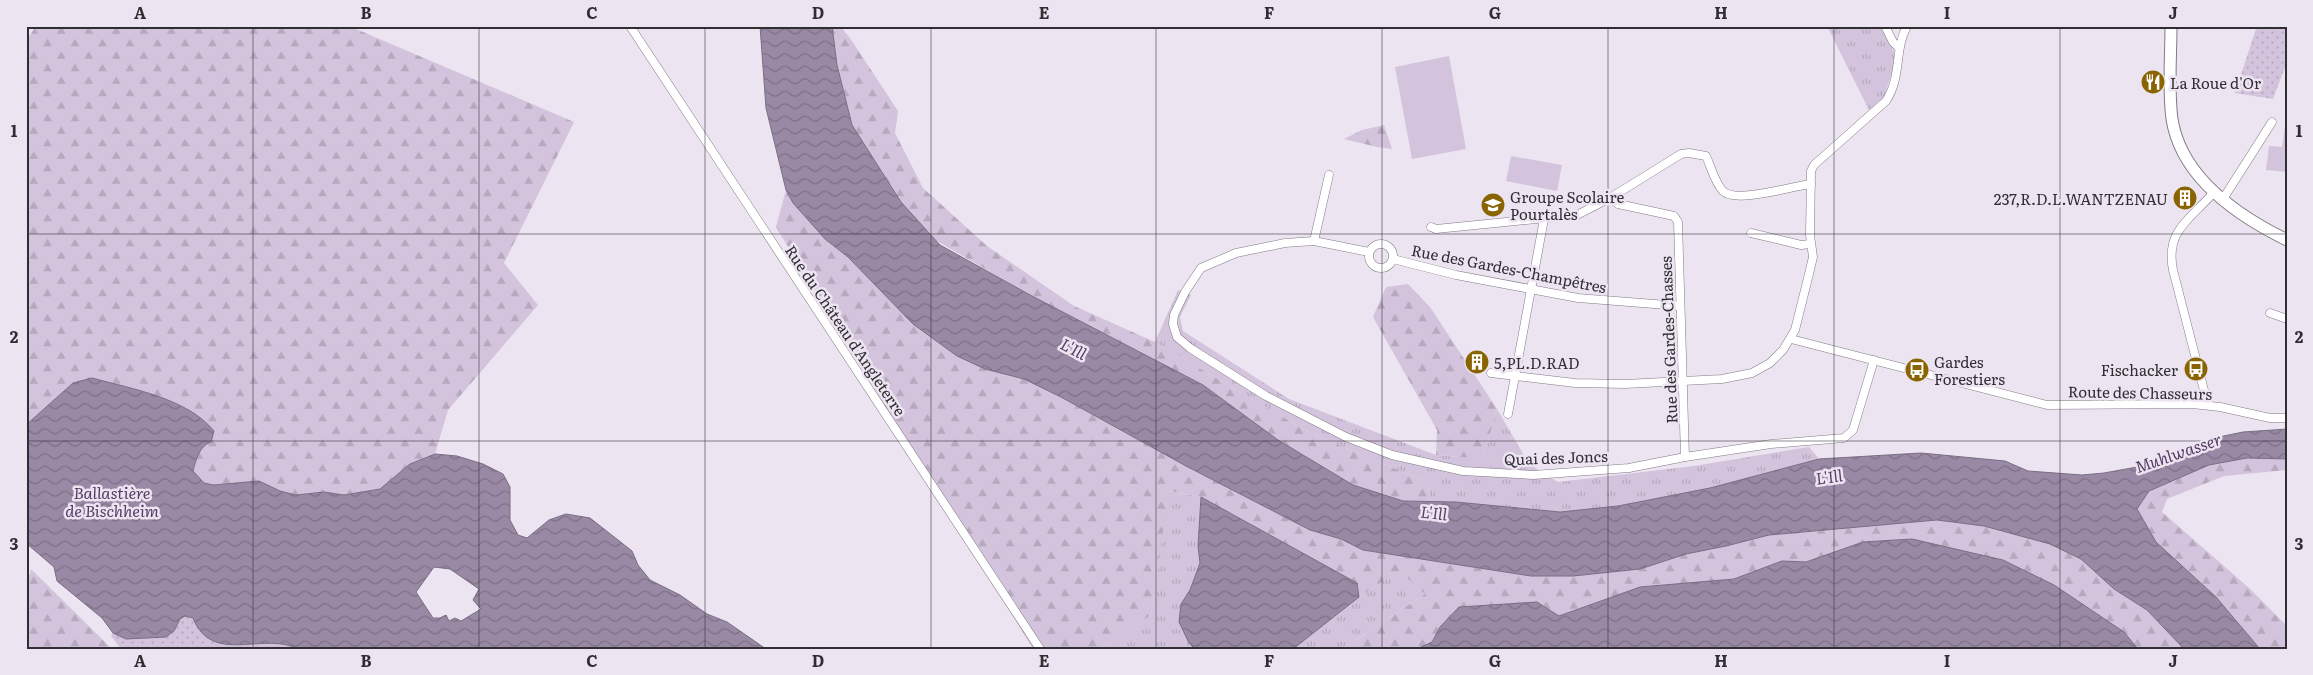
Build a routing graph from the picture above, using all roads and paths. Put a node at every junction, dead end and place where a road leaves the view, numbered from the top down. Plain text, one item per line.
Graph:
1 (630, 26) edge
2 (1885, 26) edge
3 (1907, 26) edge
4 (2171, 26) edge
5 (1900, 48) junction
6 (2272, 122) dead end
7 (1329, 174) dead end
8 (1810, 184) junction
9 (2219, 195) junction
10 (1610, 198) junction
11 (1544, 219) junction
12 (1431, 228) dead end
13 (1750, 233) dead end
14 (2287, 240) edge
15 (1314, 241) junction
16 (1810, 244) junction
17 (1370, 252) junction
18 (1394, 259) junction
19 (1529, 289) junction
20 (1680, 306) junction
21 (2270, 313) dead end
22 (1174, 314) joint
23 (2287, 319) edge
24 (1791, 338) junction
25 (1874, 360) junction
26 (1491, 373) dead end
27 (1513, 376) junction
28 (1683, 381) junction
29 (2206, 405) junction
30 (1508, 414) dead end
31 (2287, 418) edge
32 (1684, 457) junction
33 (1040, 649) edge

1 - 33 street, Rue du Château d'Angleterre
2 - 5 street
3 - 5 street
4 - 9 main road
5 - 8 street
6 - 9 street
7 - 15 street
8 - 10 street
8 - 16 street
9 - 14 main road
9 - 29 street
10 - 11 street
10 - 20 street, Rue des Gardes-Chasses
11 - 12 street
11 - 19 street
13 - 16 street
15 - 17 street, Rue des Gardes-Champêtres
15 - 22 street, Rue des Gardes-Champêtres
16 - 24 street
17 - 18 street, Rue des Gardes-Champêtres
17 - 18 street, Rue des Gardes-Champêtres
18 - 19 street, Rue des Gardes-Champêtres
19 - 20 street, Rue des Gardes-Champêtres
19 - 27 street
20 - 28 street, Rue des Gardes-Chasses
21 - 23 street
22 - 32 street, Quai des Joncs
24 - 25 street, Route des Chasseurs
24 - 28 street
25 - 29 street, Route des Chasseurs
25 - 32 street, Quai des Joncs
26 - 27 street
27 - 28 street
27 - 30 street
28 - 32 street, Rue des Gardes-Chasses
29 - 31 street, Route des Chasseurs

